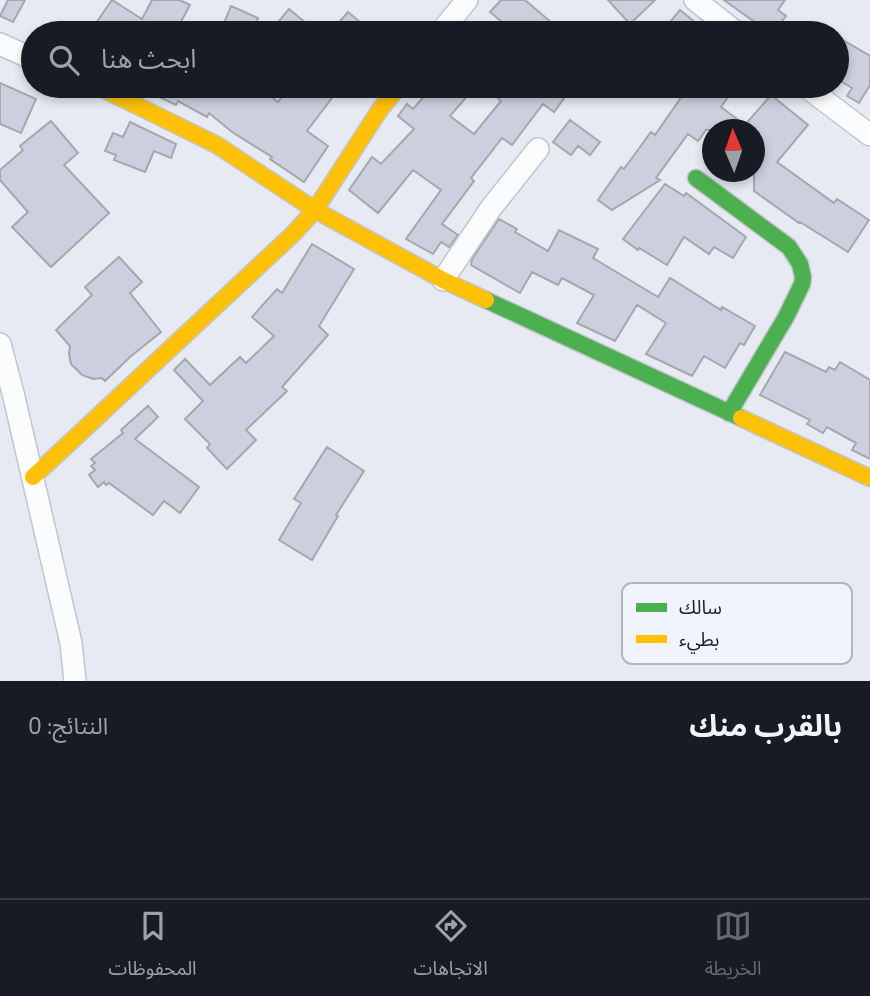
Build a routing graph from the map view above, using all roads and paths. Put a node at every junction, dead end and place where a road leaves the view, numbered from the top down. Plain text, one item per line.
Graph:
1 (467, 0) edge
2 (695, 0) edge
3 (450, 21) edge
4 (722, 21) edge
5 (0, 44) edge
6 (21, 54) edge
7 (121, 98) edge
8 (389, 98) edge
9 (822, 98) edge
10 (870, 135) edge
11 (538, 149) dead end
12 (696, 178) dead end
13 (315, 210) junction
14 (443, 280) junction
15 (0, 344) edge
16 (729, 413) junction
17 (33, 477) junction
18 (870, 478) edge
19 (75, 681) edge

1 - 3 street
2 - 4 street
5 - 6 street
7 - 13 street
8 - 13 street
9 - 10 street
11 - 14 street
12 - 16 street
13 - 14 street
13 - 17 street
14 - 16 street
15 - 17 street
16 - 18 street
17 - 19 street

